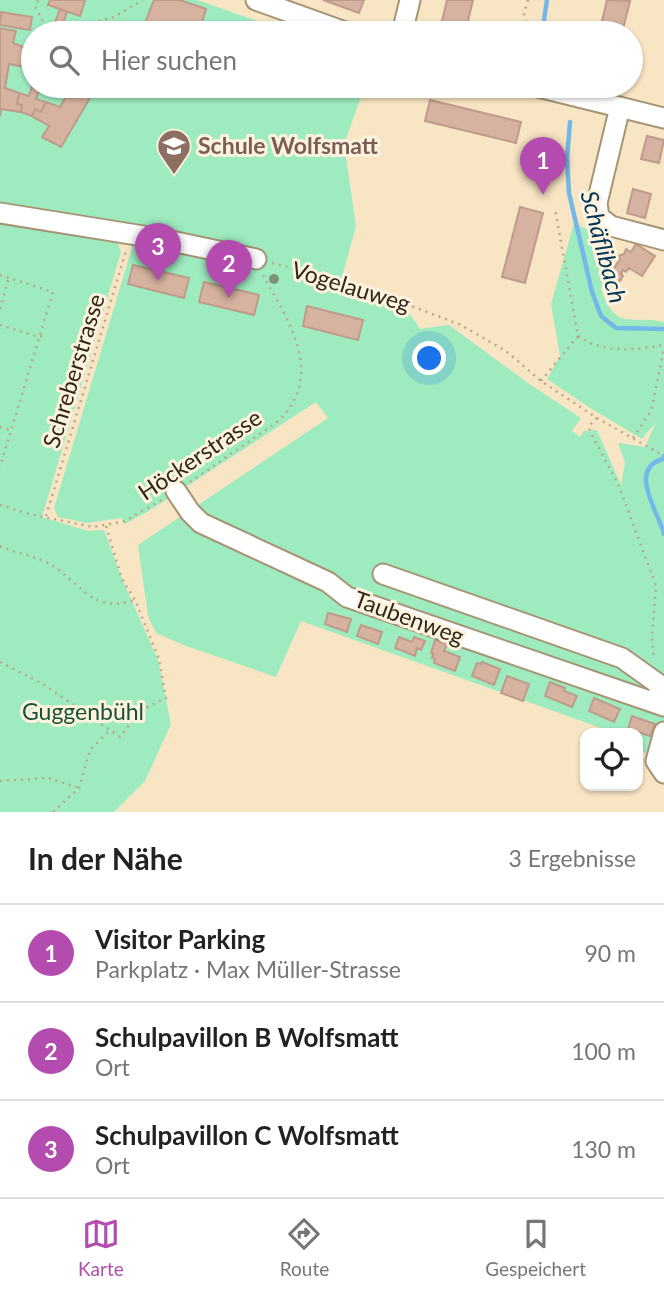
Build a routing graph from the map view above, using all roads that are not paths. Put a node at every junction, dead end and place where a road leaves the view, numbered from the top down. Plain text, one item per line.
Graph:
1 (256, 0) edge
2 (410, 0) edge
3 (315, 21) edge
4 (405, 21) edge
5 (583, 98) edge
6 (620, 107) junction
7 (664, 118) edge
8 (0, 213) edge
9 (664, 240) edge
10 (256, 259) road end
11 (176, 491) road end
12 (383, 574) dead end
13 (662, 697) edge
14 (664, 732) edge
15 (664, 773) edge

1 - 3 street
2 - 4 street
5 - 6 street
6 - 7 street
6 - 9 street
8 - 10 street
11 - 13 street, Taubenweg
12 - 13 street
14 - 15 street

